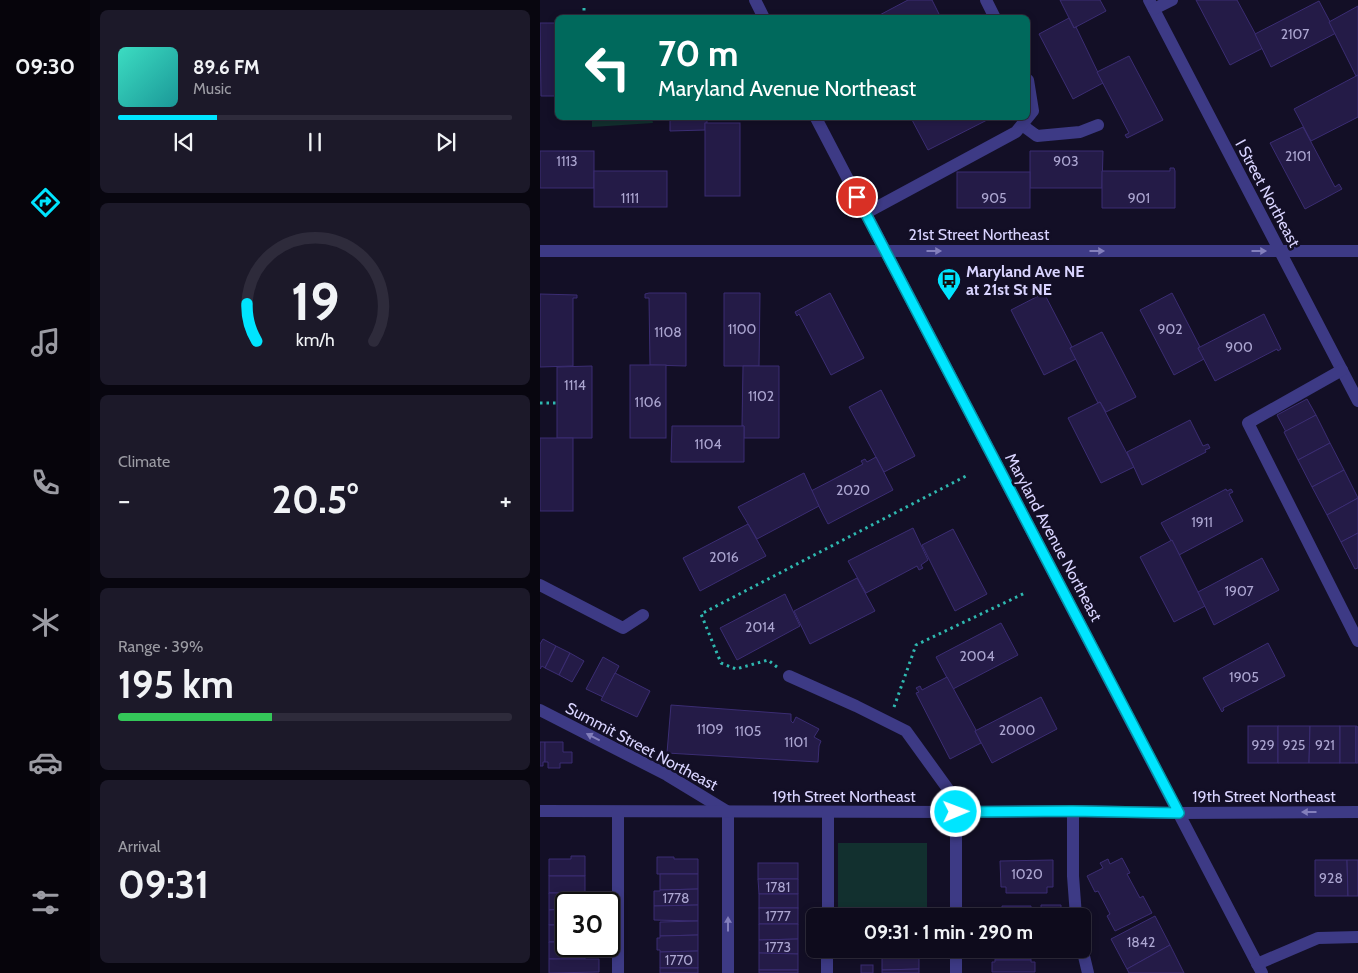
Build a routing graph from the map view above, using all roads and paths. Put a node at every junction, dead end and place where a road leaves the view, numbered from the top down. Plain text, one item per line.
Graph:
1 (755, 0) edge
2 (986, 0) edge
3 (1172, 0) edge
4 (1151, 4) edge
5 (584, 8) dead end
6 (584, 15) edge
7 (762, 15) edge
8 (993, 15) edge
9 (1030, 92) edge
10 (1030, 115) edge
11 (817, 120) edge
12 (1026, 120) edge
13 (1098, 125) dead end
14 (1022, 126) junction
15 (866, 213) junction
16 (540, 251) edge
17 (886, 251) junction
18 (1280, 251) junction
19 (1358, 251) edge
20 (1342, 370) junction
21 (1358, 401) edge
22 (557, 402) dead end
23 (540, 403) edge
24 (966, 476) dead end
25 (540, 585) edge
26 (1025, 593) dead end
27 (643, 615) dead end
28 (1358, 641) edge
29 (789, 676) joint
30 (540, 710) edge
31 (888, 722) junction
32 (540, 811) edge
33 (1072, 811) junction
34 (618, 812) junction
35 (728, 812) junction
36 (828, 812) junction
37 (956, 812) junction
38 (1358, 812) edge
39 (1179, 813) junction
40 (828, 908) edge
41 (956, 908) edge
42 (1075, 908) edge
43 (1358, 937) edge
44 (828, 958) edge
45 (956, 958) edge
46 (1084, 958) edge
47 (1259, 968) edge
48 (618, 973) edge
49 (728, 973) edge
50 (827, 973) edge
51 (956, 973) edge
52 (1088, 973) edge

1 - 7 street
2 - 8 street
3 - 4 street
4 - 18 street, I Street Northeast
5 - 6 path
9 - 10 street
11 - 15 street, Maryland Avenue Northeast
12 - 14 street
13 - 14 street
14 - 15 street
15 - 17 street, Maryland Avenue Northeast
16 - 17 street, 21st Street Northeast
17 -> 18 street, 21st Street Northeast
17 - 39 street, Maryland Avenue Northeast
18 - 19 street, 21st Street Northeast
18 - 20 street, I Street Northeast
20 - 21 street, I Street Northeast
20 - 28 street
22 - 23 path
24 - 29 path
25 - 27 street
26 - 31 path
29 - 31 street
35 -> 30 street, Summit Street Northeast
31 - 37 street
32 - 34 street, 19th Street Northeast
33 - 37 street, 19th Street Northeast
33 - 39 street, 19th Street Northeast
33 - 42 street
34 - 35 street, 19th Street Northeast
34 - 48 street
35 - 36 street, 19th Street Northeast
49 -> 35 street
36 - 37 street, 19th Street Northeast
36 - 40 street
37 - 41 street
38 -> 39 street, 19th Street Northeast
39 - 47 street, Maryland Avenue Northeast
43 - 47 street
44 - 50 street
45 - 51 street
46 - 52 street

